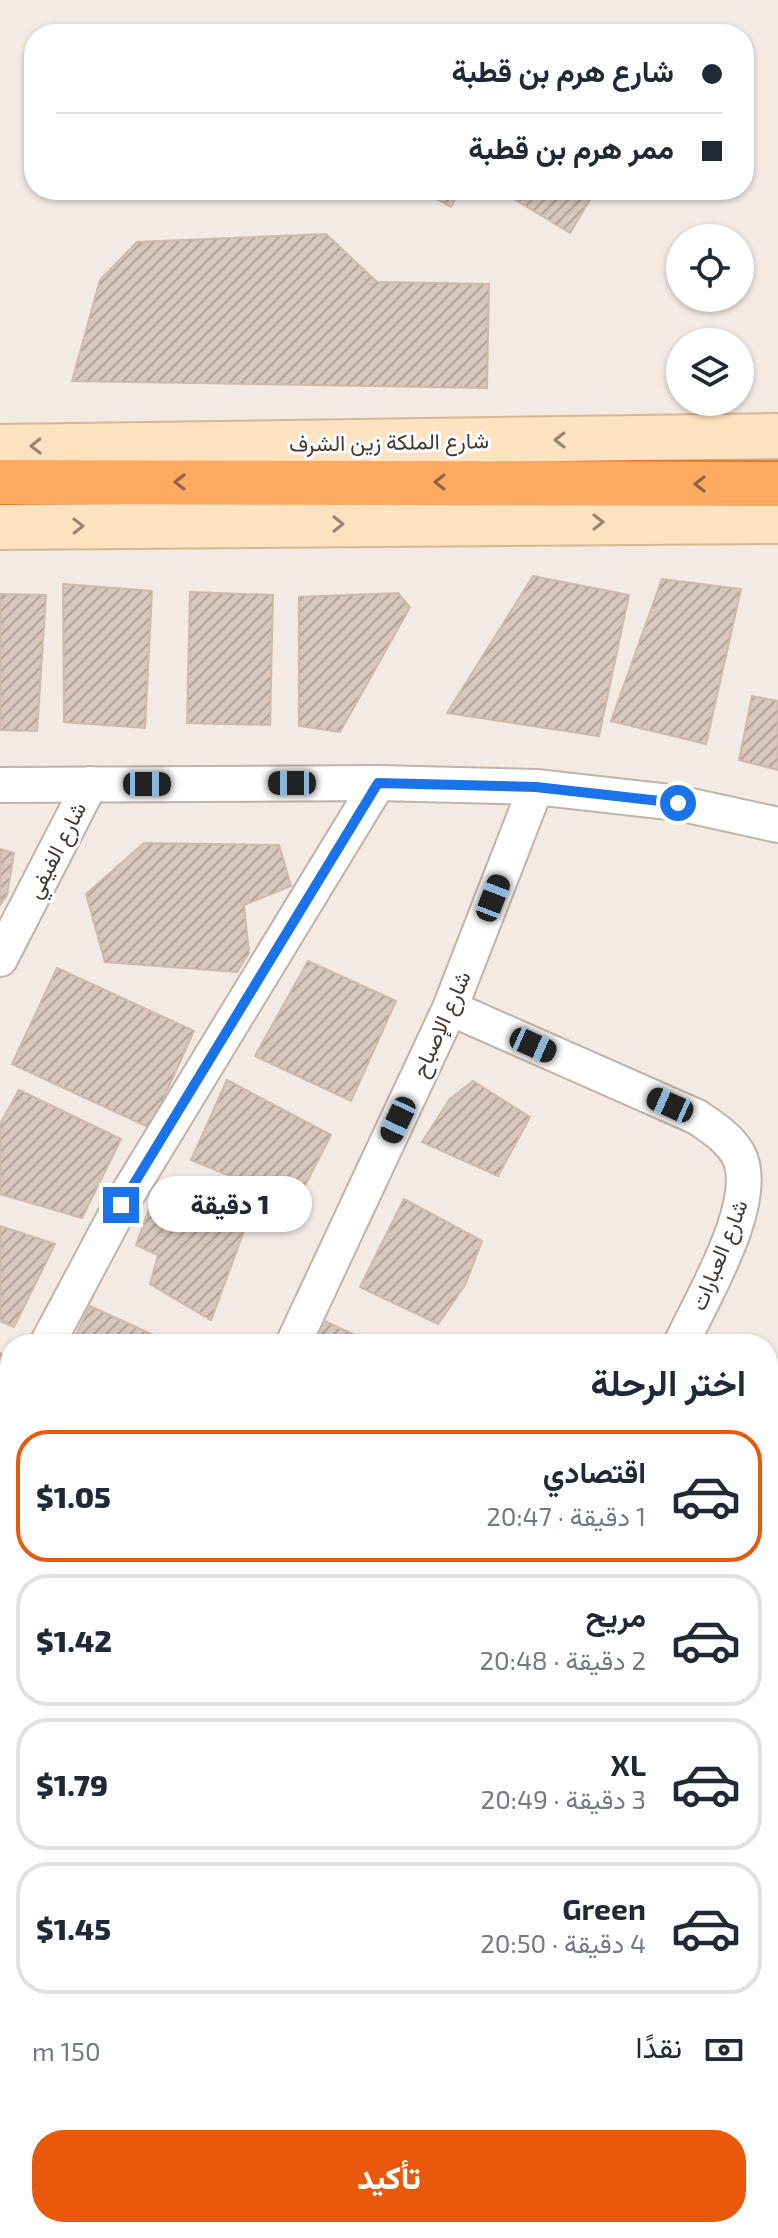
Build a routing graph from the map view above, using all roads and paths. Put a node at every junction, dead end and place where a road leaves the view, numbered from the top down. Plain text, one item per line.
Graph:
1 (778, 436) edge
2 (0, 447) edge
3 (0, 482) edge
4 (778, 484) edge
5 (778, 521) edge
6 (0, 527) edge
7 (378, 783) junction
8 (90, 784) junction
9 (0, 785) edge
10 (536, 787) junction
11 (778, 825) edge
12 (0, 959) edge
13 (450, 1008) junction
14 (52, 1334) edge
15 (298, 1334) edge
16 (686, 1334) edge

1 -> 2 main road, شارع الملكة زين الشرف
4 -> 3 highway
6 -> 5 main road
7 - 8 street
7 - 10 street
7 - 14 street
8 - 9 street
8 - 12 street, شارع الفيفي
10 - 11 street
10 - 13 street, شارع الإصباح
13 - 15 street, شارع الإصباح
13 - 16 street, شارع العبارات

